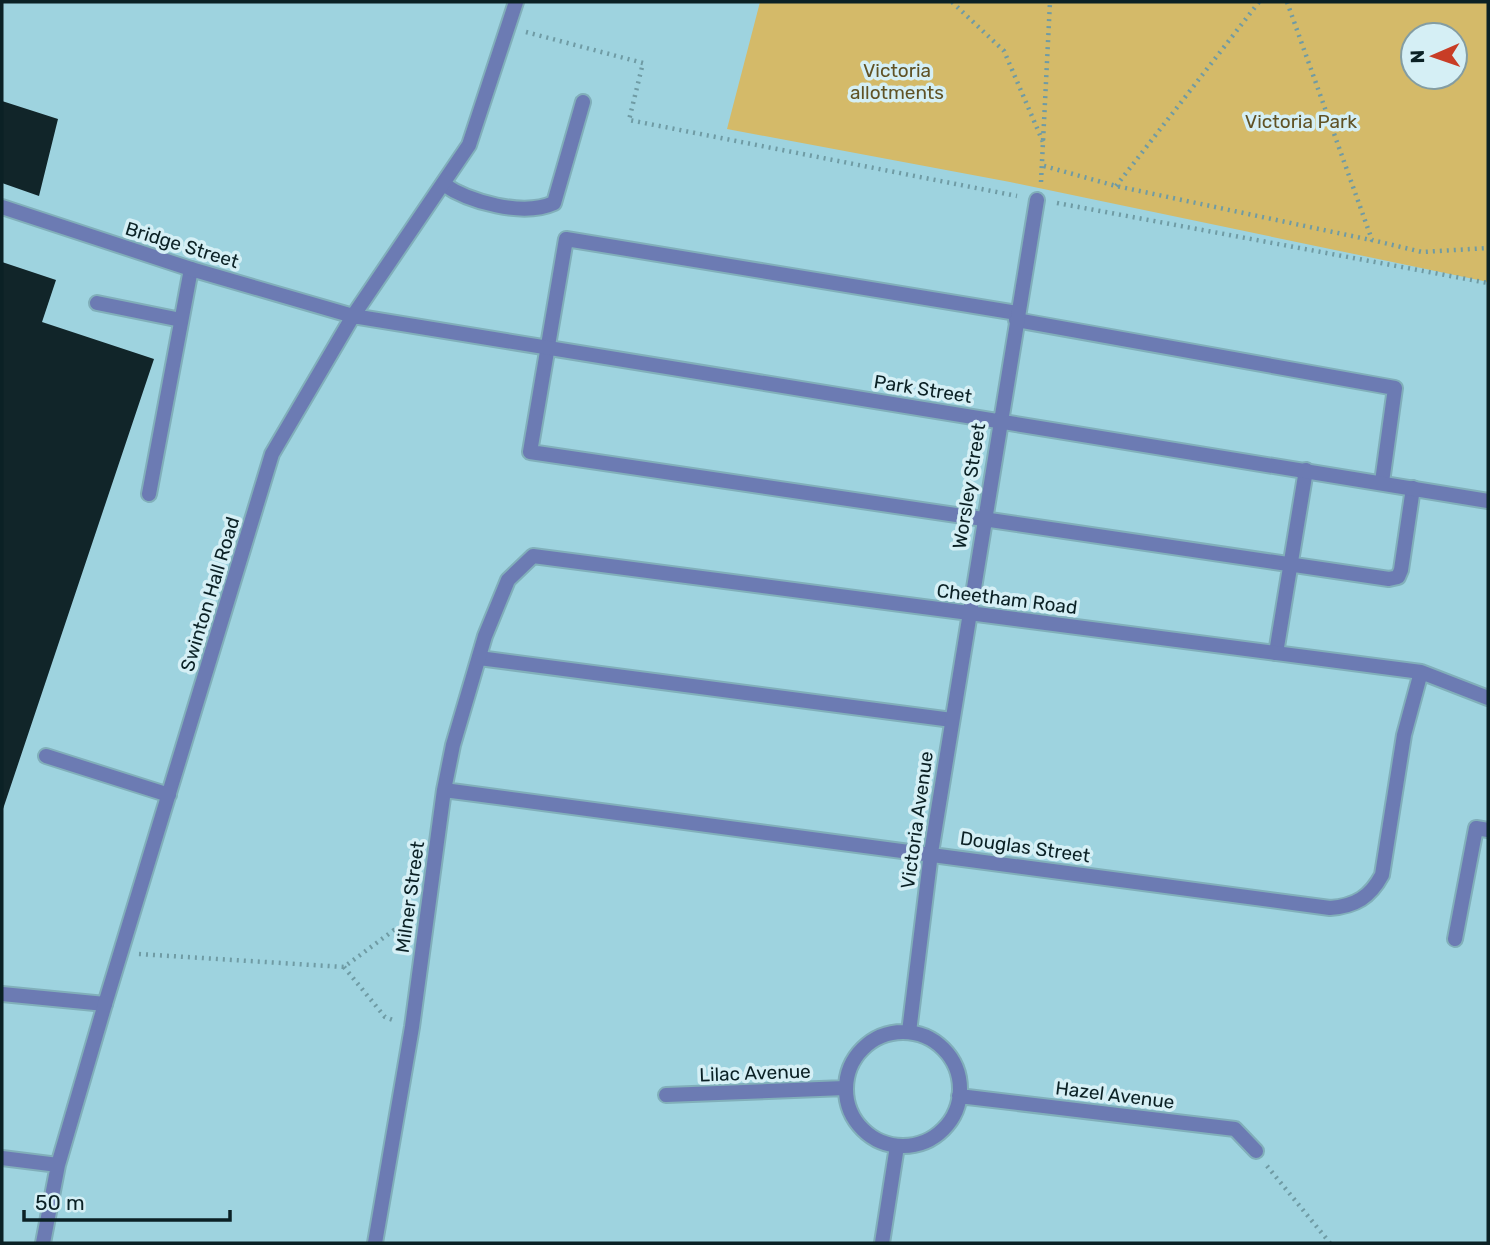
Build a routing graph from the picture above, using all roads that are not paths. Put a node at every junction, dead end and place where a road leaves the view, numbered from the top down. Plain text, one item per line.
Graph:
1 (516, 2) edge
2 (583, 102) dead end
3 (443, 184) junction
4 (1037, 200) road end
5 (2, 207) edge
6 (191, 269) junction
7 (97, 303) dead end
8 (353, 316) junction
9 (1016, 316) junction
10 (181, 320) junction
11 (546, 349) junction
12 (999, 421) junction
13 (1306, 470) junction
14 (1382, 482) junction
15 (1413, 488) junction
16 (149, 494) dead end
17 (1488, 501) edge
18 (983, 520) junction
19 (1291, 564) junction
20 (520, 568) joint
21 (968, 614) junction
22 (1276, 653) junction
23 (479, 658) junction
24 (1421, 672) junction
25 (1488, 698) edge
26 (952, 720) junction
27 (46, 756) dead end
28 (444, 790) junction
29 (169, 795) junction
30 (1488, 830) edge
31 (931, 853) junction
32 (1455, 939) dead end
33 (2, 994) edge
34 (104, 1004) junction
35 (909, 1032) junction
36 (845, 1088) junction
37 (666, 1096) dead end
38 (960, 1097) junction
39 (897, 1146) junction
40 (1256, 1152) road end
41 (2, 1158) edge
42 (58, 1165) junction
43 (43, 1243) edge
44 (375, 1243) edge
45 (883, 1243) edge

1 - 3 street, Swinton Hall Road
2 - 3 street
3 - 8 street, Swinton Hall Road
4 - 9 street, Worsley Street
5 - 6 street, Bridge Street
6 - 8 street, Bridge Street
6 - 10 street
7 - 10 street
8 - 11 street, Park Street
8 - 29 street, Swinton Hall Road
9 - 11 street
9 - 12 street, Worsley Street
9 - 14 street
10 - 16 street
11 - 12 street, Park Street
11 - 18 street
12 - 13 street, Park Street
12 - 18 street, Worsley Street
13 - 14 street, Park Street
13 - 19 street
14 - 15 street, Park Street
15 - 17 street, Park Street
15 - 19 street
18 - 19 street
18 - 21 street, Worsley Street
19 - 22 street
20 - 21 street, Cheetham Road
20 - 23 street, Milner Street
21 - 22 street, Cheetham Road
21 - 26 street, Victoria Avenue
22 - 24 street, Cheetham Road
23 - 26 street
23 - 28 street, Milner Street
24 - 25 street, Cheetham Road
24 - 31 street, Douglas Street
26 - 31 street, Victoria Avenue
27 - 29 street
28 - 31 street, Douglas Street
28 - 44 street, Milner Street
29 - 34 street, Swinton Hall Road
30 - 32 street
31 - 35 street, Victoria Avenue
33 - 34 street
34 - 42 street, Swinton Hall Road
35 - 36 street
35 - 38 street
36 - 37 street, Lilac Avenue
36 - 39 street
38 - 39 street
38 - 40 street, Hazel Avenue
39 - 45 street
41 - 42 street
42 - 43 street, Swinton Hall Road

